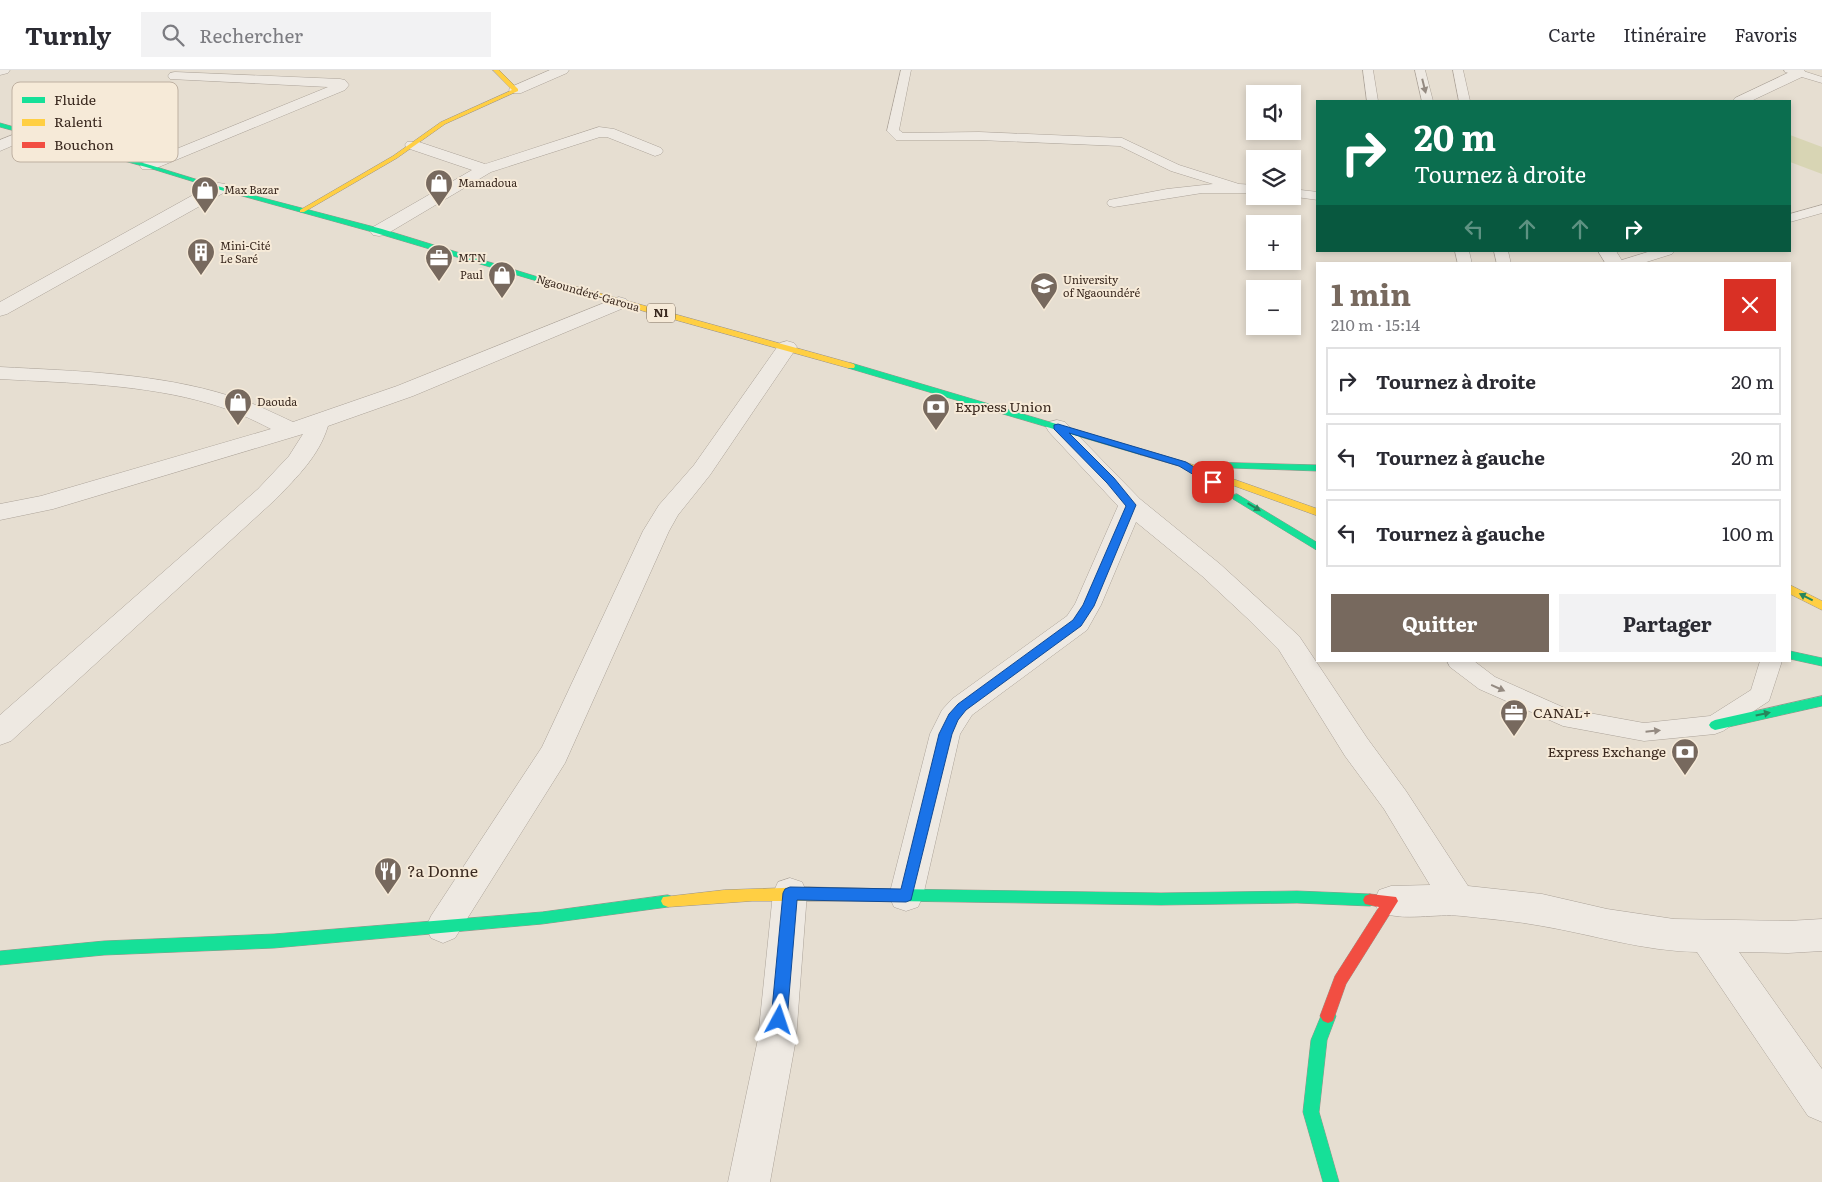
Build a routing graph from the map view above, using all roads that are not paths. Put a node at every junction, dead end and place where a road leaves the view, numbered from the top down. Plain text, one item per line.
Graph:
1 (496, 70) edge
2 (562, 70) edge
3 (906, 70) edge
4 (1368, 70) edge
5 (1420, 70) edge
6 (1458, 70) edge
7 (1794, 72) edge
8 (175, 76) dead end
9 (1822, 80) edge
10 (516, 90) junction
11 (1373, 100) edge
12 (1428, 100) edge
13 (1465, 100) edge
14 (1742, 100) edge
15 (0, 125) edge
16 (12, 129) edge
17 (12, 141) edge
18 (413, 145) junction
19 (0, 146) edge
20 (655, 151) dead end
21 (178, 154) edge
22 (133, 162) edge
23 (158, 162) edge
24 (148, 166) junction
25 (485, 169) junction
26 (220, 188) junction
27 (1238, 188) junction
28 (1246, 189) edge
29 (1301, 195) edge
30 (1316, 196) edge
31 (1114, 203) dead end
32 (1822, 209) edge
33 (302, 211) junction
34 (1791, 218) edge
35 (379, 231) junction
36 (1664, 252) edge
37 (1631, 262) edge
38 (619, 303) junction
39 (0, 310) edge
40 (787, 347) junction
41 (0, 373) edge
42 (318, 422) junction
43 (1058, 427) junction
44 (292, 430) junction
45 (1182, 464) junction
46 (1316, 468) edge
47 (1131, 505) junction
48 (0, 512) edge
49 (1316, 512) edge
50 (1316, 547) edge
51 (1791, 590) edge
52 (1822, 606) edge
53 (1791, 655) edge
54 (1459, 662) edge
55 (1771, 662) edge
56 (1822, 662) edge
57 (1822, 701) edge
58 (1715, 725) junction
59 (0, 734) edge
60 (790, 893) junction
61 (906, 896) junction
62 (1458, 900) junction
63 (1392, 901) junction
64 (443, 926) junction
65 (1822, 935) edge
66 (1706, 936) junction
67 (0, 958) edge
68 (1822, 1102) edge
69 (749, 1182) edge
70 (1330, 1182) edge

1 - 10 main road
2 - 10 street
3 - 27 lane
4 - 11 lane
5 -> 12 lane
6 - 13 lane
7 - 9 lane
7 - 14 street
8 - 21 street
10 - 18 main road
15 - 16 main road, Ngaoundéré-Garoua / N1
17 - 19 street
18 - 25 street
18 - 33 main road
20 - 25 street
22 - 24 main road, Ngaoundéré-Garoua / N1
23 - 24 street
24 - 26 main road, Ngaoundéré-Garoua / N1
25 - 35 street
26 - 33 main road, Ngaoundéré-Garoua / N1
26 - 39 street
27 - 28 lane
27 - 31 lane
29 - 30 lane
32 - 34 lane
33 - 35 main road, Ngaoundéré-Garoua / N1
35 - 38 main road, Ngaoundéré-Garoua / N1
36 - 37 lane
38 - 40 main road, Ngaoundéré-Garoua / N1
38 - 42 street
40 - 43 main road, Ngaoundéré-Garoua / N1
40 - 64 street
41 - 44 street
42 - 44 street
42 - 59 street
43 - 45 main road, Ngaoundéré-Garoua / N1
43 - 47 street
44 - 48 street
45 - 46 main road
45 - 49 main road, Ngaoundéré-Garoua / N1
45 -> 50 main road
47 - 61 street
47 - 62 street
52 -> 51 main road
53 - 56 main road
54 -> 58 lane
55 - 58 lane
58 -> 57 main road
60 - 61 main road
60 - 64 main road
60 - 69 street
61 - 63 main road
62 - 63 street
62 - 66 street
63 - 70 main road
64 - 67 main road
65 - 66 street
66 - 68 street

